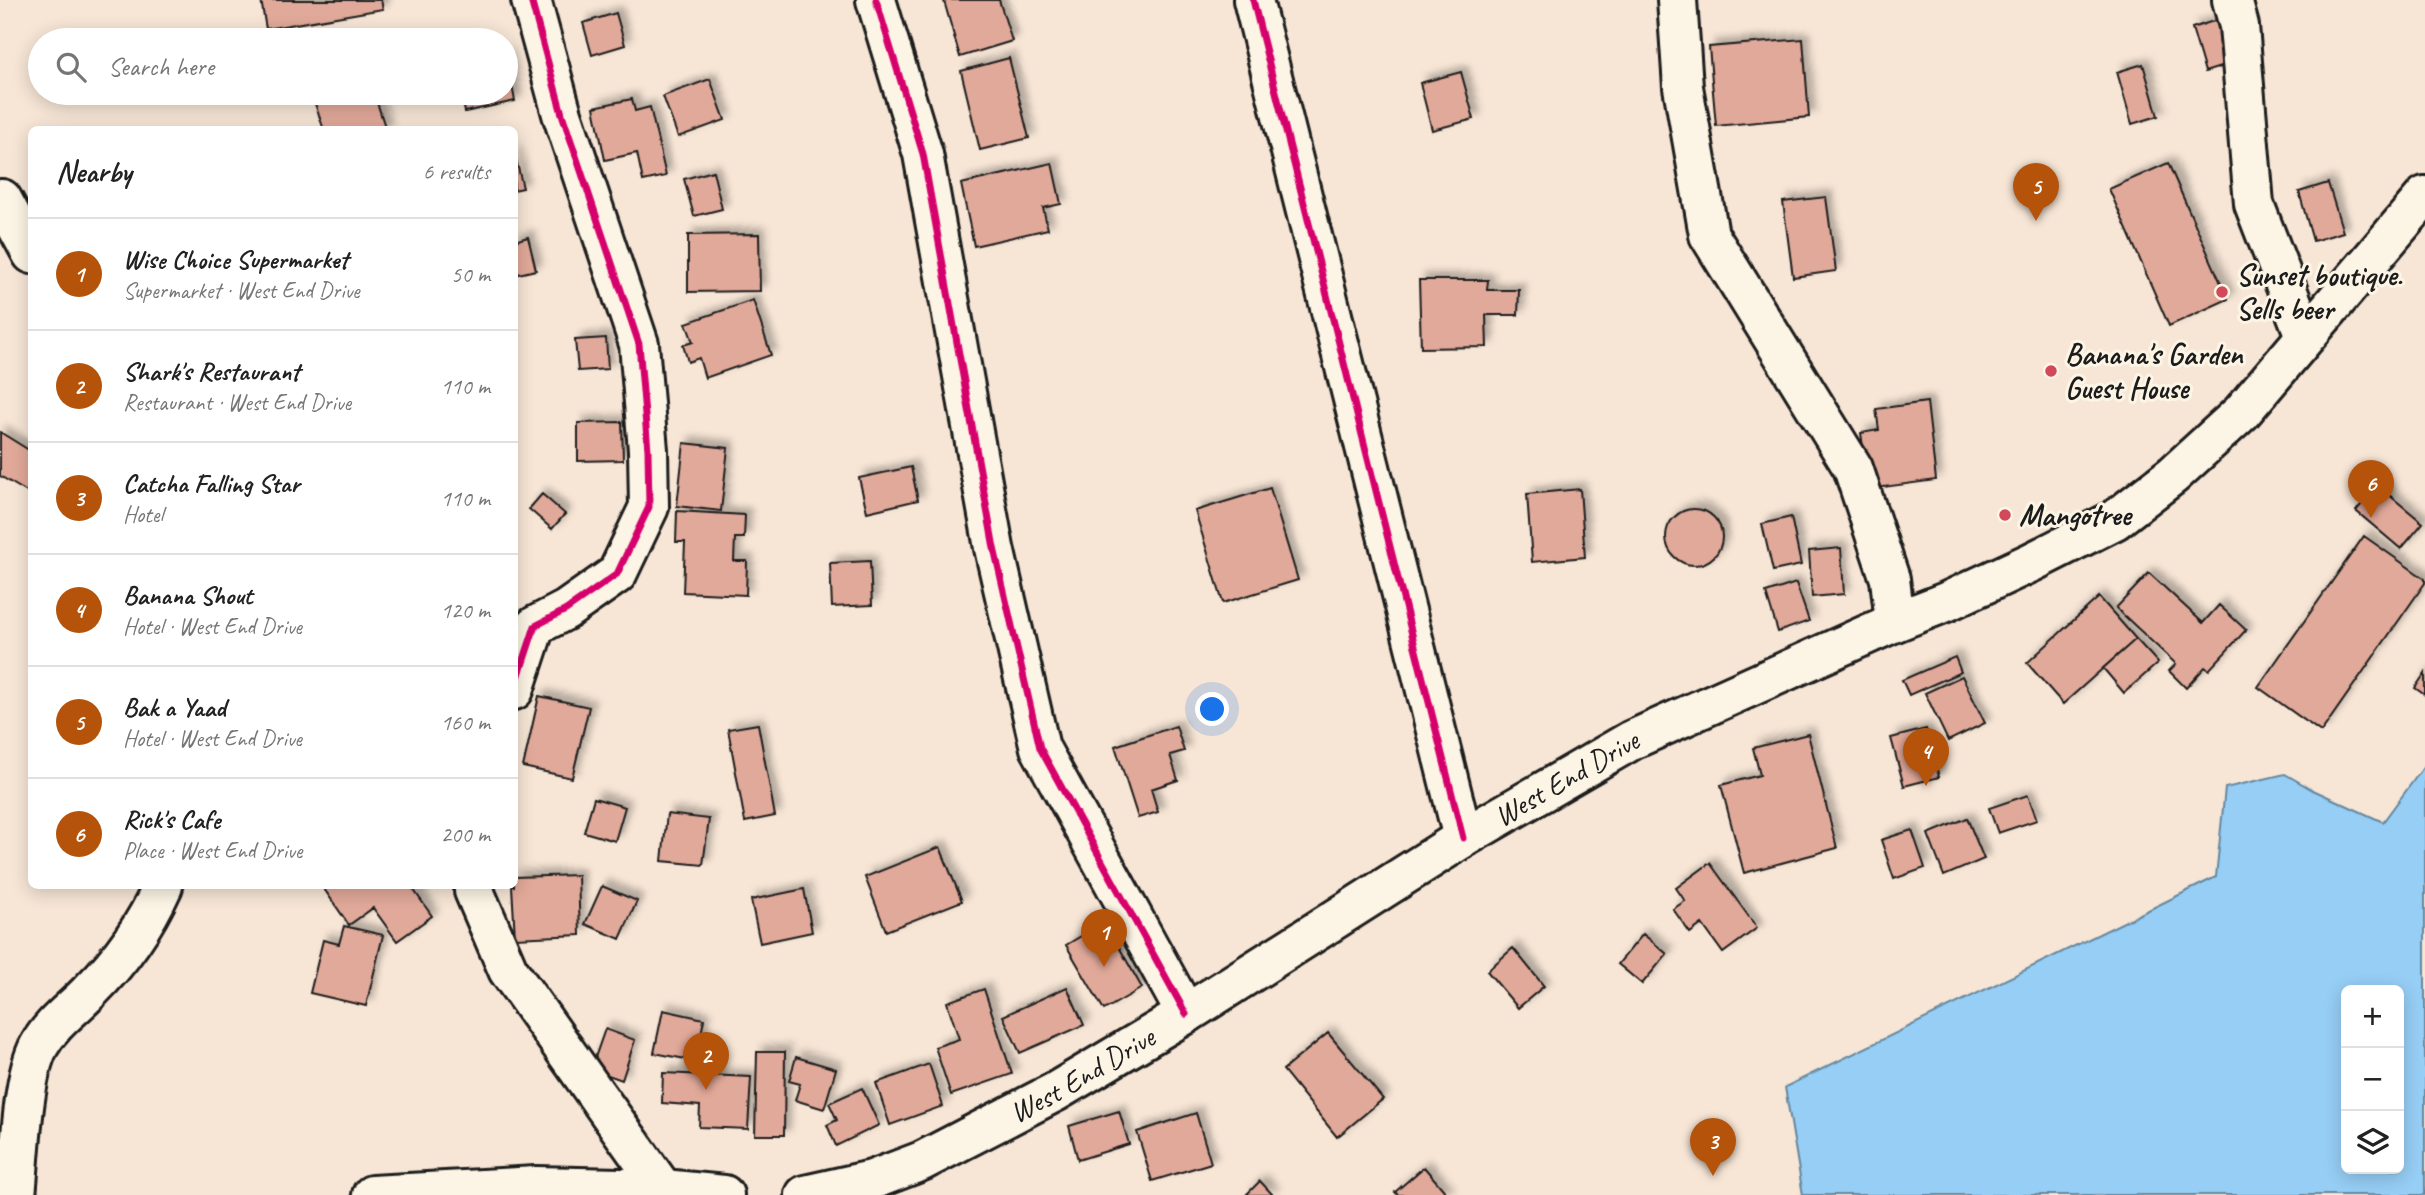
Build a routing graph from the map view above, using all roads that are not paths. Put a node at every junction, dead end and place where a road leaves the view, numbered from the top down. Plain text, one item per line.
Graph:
1 (531, 0) edge
2 (876, 0) edge
3 (1253, 0) edge
4 (1677, 0) edge
5 (2232, 0) edge
6 (2425, 196) edge
7 (2, 199) edge
8 (28, 247) edge
9 (2305, 336) junction
10 (1895, 622) junction
11 (518, 678) edge
12 (1463, 838) junction
13 (162, 889) edge
14 (474, 889) edge
15 (1186, 1014) junction
16 (663, 1189) junction
17 (16, 1195) edge
18 (372, 1195) edge
19 (724, 1195) edge
20 (805, 1195) edge

1 - 11 street
2 - 15 street
3 - 12 street
4 - 10 street
5 - 9 street
6 - 9 street, West End Drive
7 - 8 street
9 - 10 street, West End Drive
10 - 12 street, West End Drive
12 - 15 street, West End Drive
13 - 17 street
14 - 16 street
15 - 20 street, West End Drive
16 - 18 street
16 - 19 street

